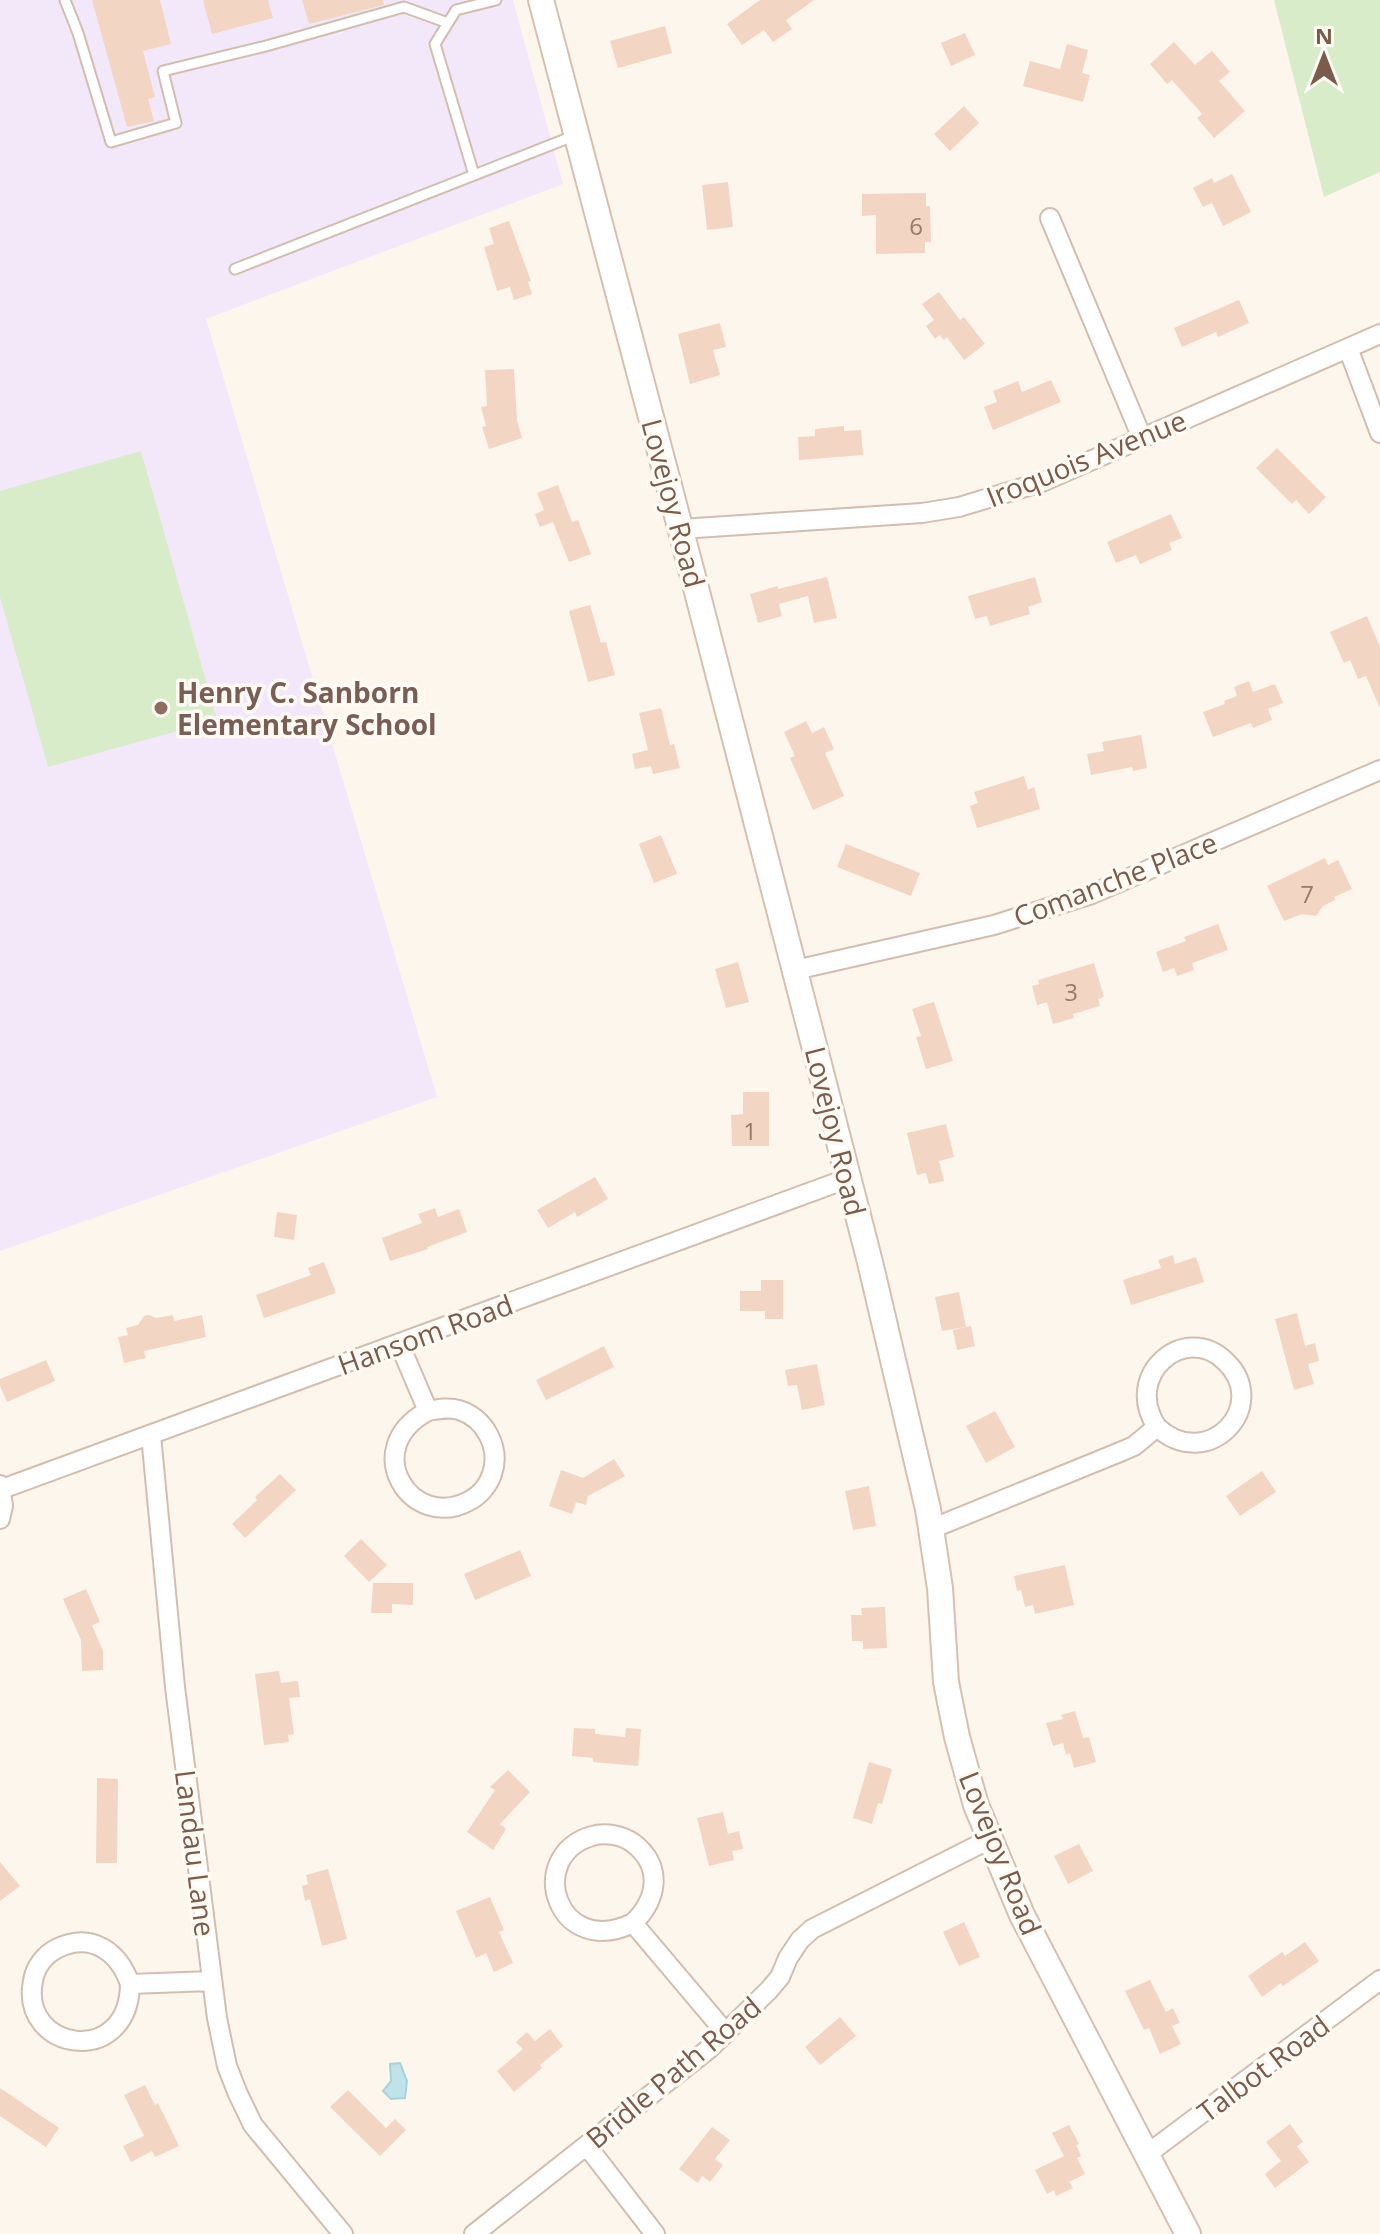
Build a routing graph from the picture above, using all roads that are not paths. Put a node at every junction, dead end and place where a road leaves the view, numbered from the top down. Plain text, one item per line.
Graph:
1 (65, 0) edge
2 (496, 0) edge
3 (541, 0) edge
4 (448, 23) junction
5 (576, 135) junction
6 (474, 175) junction
7 (1050, 218) dead end
8 (235, 269) dead end
9 (1380, 334) edge
10 (1348, 348) junction
11 (1380, 433) edge
12 (1142, 438) junction
13 (681, 529) junction
14 (1380, 770) edge
15 (795, 970) junction
16 (849, 1178) junction
17 (399, 1343) junction
18 (428, 1411) junction
19 (1157, 1427) junction
20 (151, 1435) junction
21 (1, 1487) edge
22 (0, 1519) edge
23 (931, 1529) junction
24 (990, 1839) junction
25 (633, 1923) junction
26 (1380, 1980) edge
27 (212, 1981) junction
28 (130, 1984) junction
29 (726, 2033) junction
30 (587, 2146) junction
31 (1146, 2155) junction
32 (343, 2234) edge
33 (474, 2234) edge
34 (655, 2234) edge
35 (1188, 2234) edge

1 - 4 lane
2 - 4 lane
3 - 5 main road, Lovejoy Road
4 - 6 lane
5 - 6 lane
5 - 13 main road, Lovejoy Road
6 - 8 lane
7 - 12 street
9 - 10 street, Iroquois Avenue
10 - 11 street
10 - 12 street, Iroquois Avenue
12 - 13 street, Iroquois Avenue
13 - 15 main road, Lovejoy Road
14 - 15 street, Comanche Place
15 - 16 main road, Lovejoy Road
16 - 17 street, Hansom Road
16 - 23 main road, Lovejoy Road
17 - 18 street
17 - 20 street, Hansom Road
18 - 18 street
19 - 19 street
19 - 23 street
20 - 21 street, Hansom Road
20 - 27 street, Landau Lane
21 - 22 street, Hansom Road
23 - 24 main road, Lovejoy Road
24 - 29 street, Bridle Path Road
24 - 31 main road, Lovejoy Road
25 - 25 street
25 - 29 street
26 - 31 street, Talbot Road
27 - 28 street
27 - 32 street, Landau Lane
28 - 28 street
29 - 30 street, Bridle Path Road
30 - 33 street, Bridle Path Road
30 - 34 street
31 - 35 main road, Lovejoy Road

